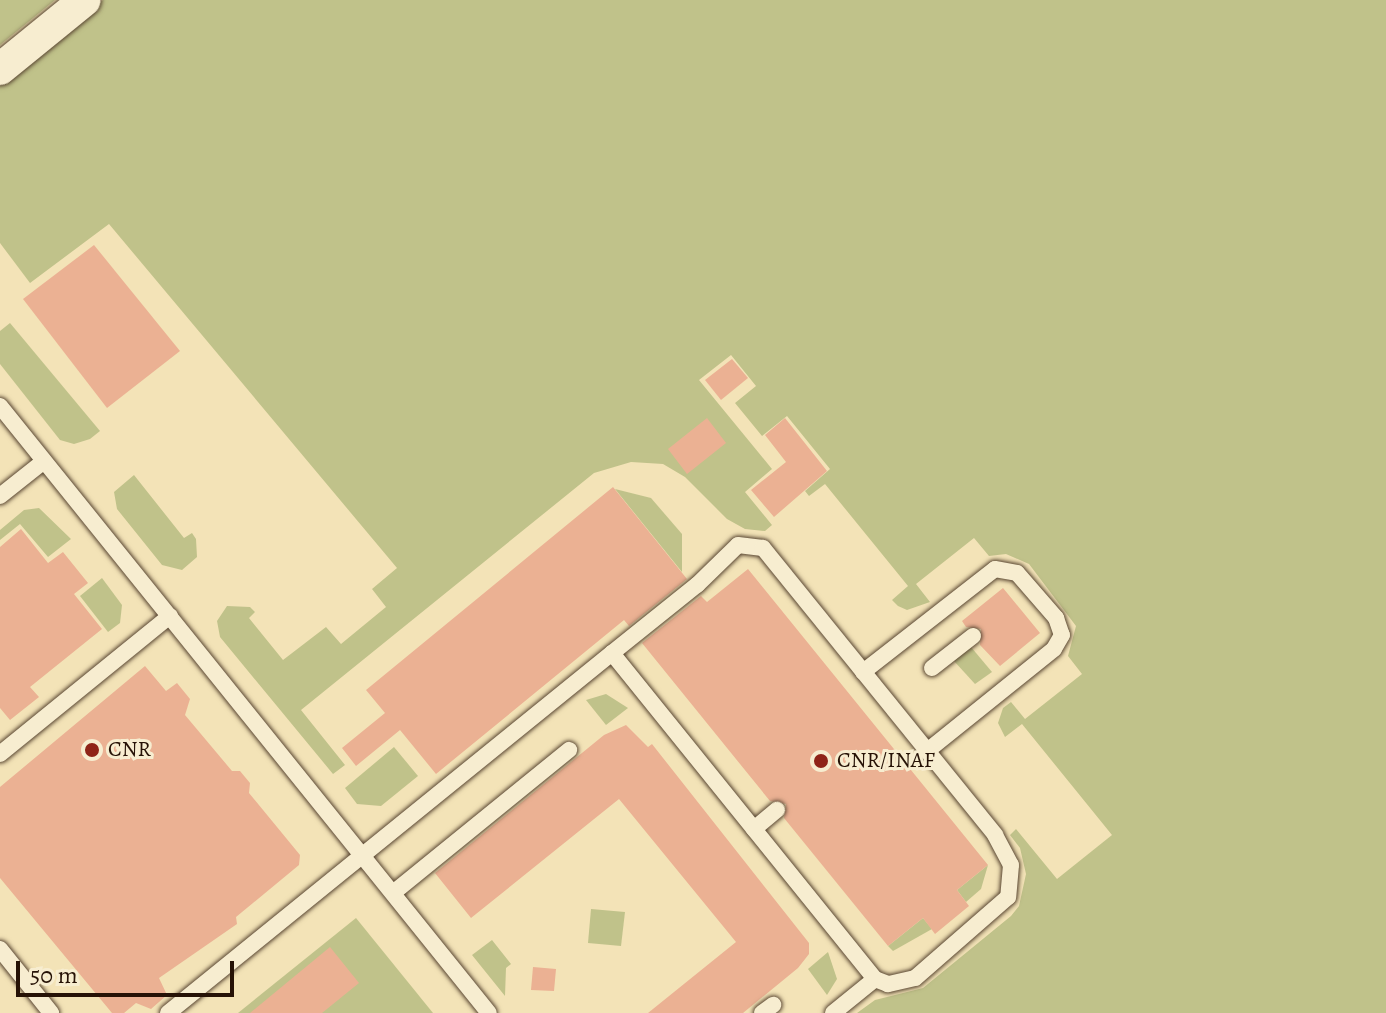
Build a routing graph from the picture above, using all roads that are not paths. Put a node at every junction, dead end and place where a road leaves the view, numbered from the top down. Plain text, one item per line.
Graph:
1 (85, 0) edge
2 (0, 69) edge
3 (0, 406) edge
4 (44, 461) junction
5 (0, 496) edge
6 (170, 616) junction
7 (973, 636) dead end
8 (612, 653) junction
9 (932, 668) dead end
10 (863, 672) junction
11 (569, 750) dead end
12 (927, 751) junction
13 (0, 754) edge
14 (777, 810) dead end
15 (754, 829) junction
16 (362, 855) junction
17 (393, 893) junction
18 (0, 949) edge
19 (875, 979) junction
20 (51, 1013) edge
21 (168, 1013) edge
22 (489, 1013) edge
23 (833, 1013) edge

1 - 2 street
3 - 4 lane
4 - 5 lane
4 - 6 lane
6 - 13 lane
6 - 16 lane
7 - 9 lane
8 - 10 lane
8 - 15 lane
8 - 16 lane
10 - 12 lane
10 - 12 lane
11 - 17 lane
12 - 19 lane
14 - 15 lane
15 - 19 lane
16 - 17 lane
16 - 21 lane
17 - 22 lane
18 - 20 lane
19 - 23 lane

